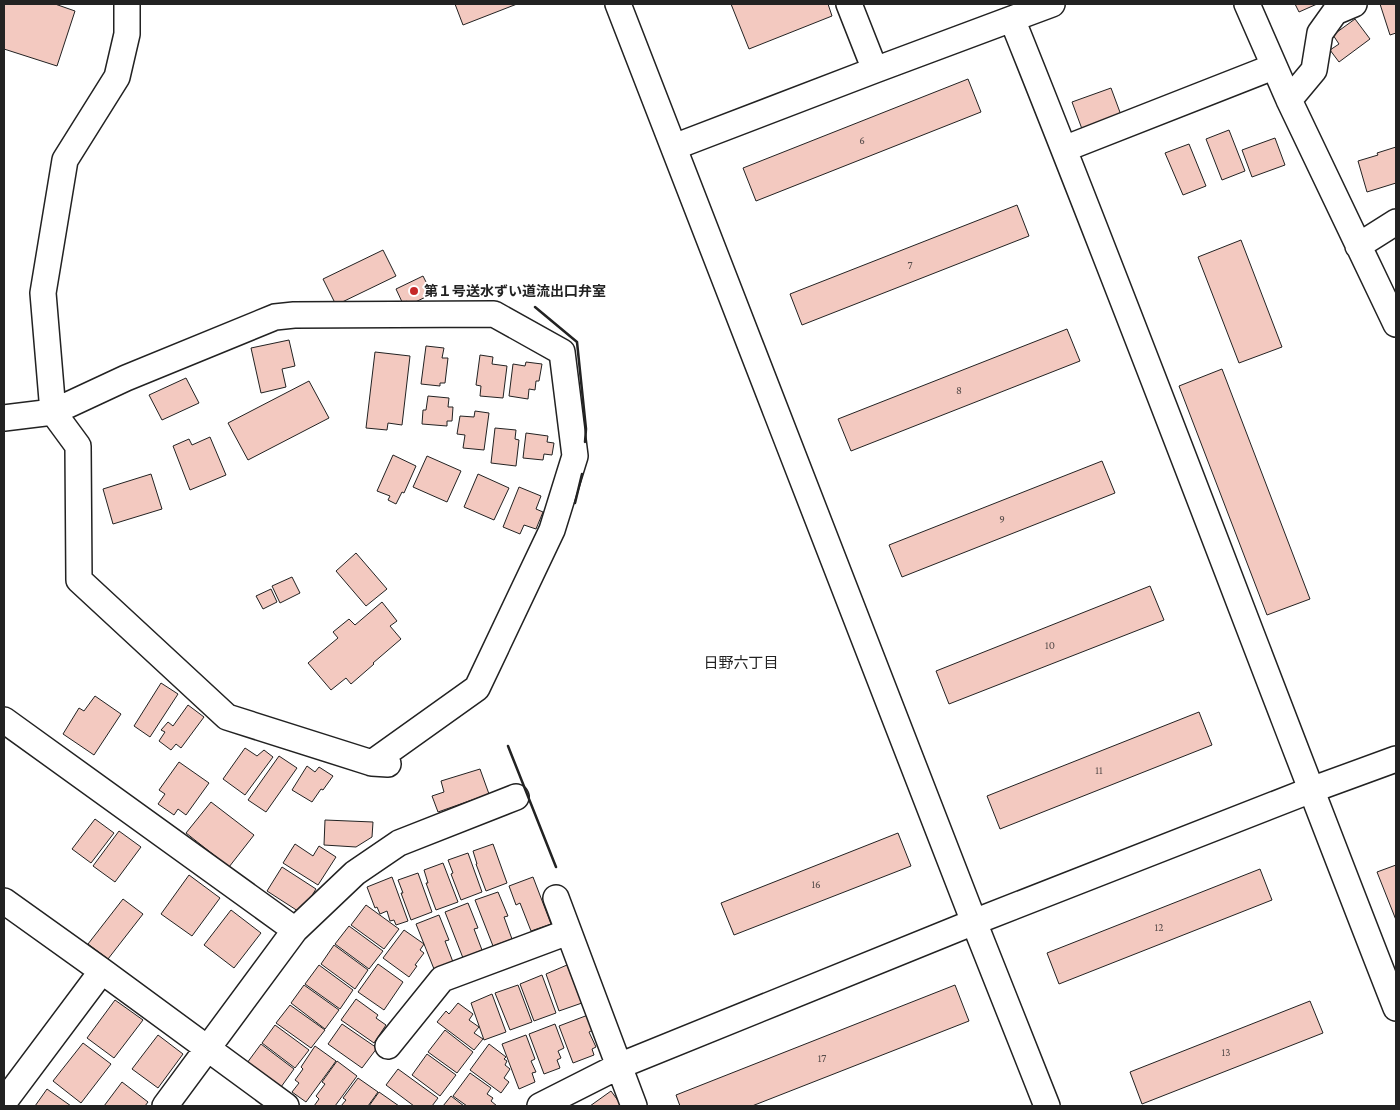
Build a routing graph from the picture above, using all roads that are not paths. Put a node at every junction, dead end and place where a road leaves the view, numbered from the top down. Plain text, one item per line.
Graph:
1 (127, 4) edge
2 (618, 4) edge
3 (849, 4) edge
4 (1052, 4) edge
5 (1247, 4) edge
6 (1354, 4) edge
7 (1012, 19) junction
8 (1273, 67) junction
9 (875, 70) junction
10 (1289, 100) junction
11 (674, 148) junction
12 (1064, 149) junction
13 (1396, 222) edge
14 (1358, 246) junction
15 (1396, 324) edge
16 (54, 412) junction
17 (4, 418) edge
18 (4, 715) edge
19 (4, 720) edge
20 (1396, 759) edge
21 (1311, 790) junction
22 (516, 797) dead end
23 (556, 898) dead end
24 (4, 901) edge
25 (974, 922) junction
26 (294, 930) junction
27 (568, 932) junction
28 (102, 971) junction
29 (1396, 1008) edge
30 (388, 1046) dead end
31 (208, 1050) junction
32 (619, 1066) junction
33 (4, 1102) edge
34 (166, 1106) edge
35 (286, 1106) edge
36 (540, 1106) edge
37 (634, 1106) edge
38 (1047, 1106) edge

1 - 16 street
2 - 11 street
3 - 9 street
4 - 7 street
5 - 8 street
6 - 10 street
7 - 9 street
7 - 12 street
8 - 10 street
8 - 12 street
9 - 11 street
10 - 14 street
11 - 25 street
12 - 21 street
13 - 14 street
14 - 15 street
16 - 16 street
16 - 17 street
18 - 19 street
19 - 26 street
20 - 21 street
21 - 25 street
21 - 29 street
22 - 26 street
23 - 27 street
24 - 28 street
25 - 32 street
25 - 38 street
26 - 31 street
27 - 30 street
27 - 32 street
28 - 31 street
28 - 33 street
31 - 34 street
31 - 35 street
32 - 36 street
32 - 37 street

